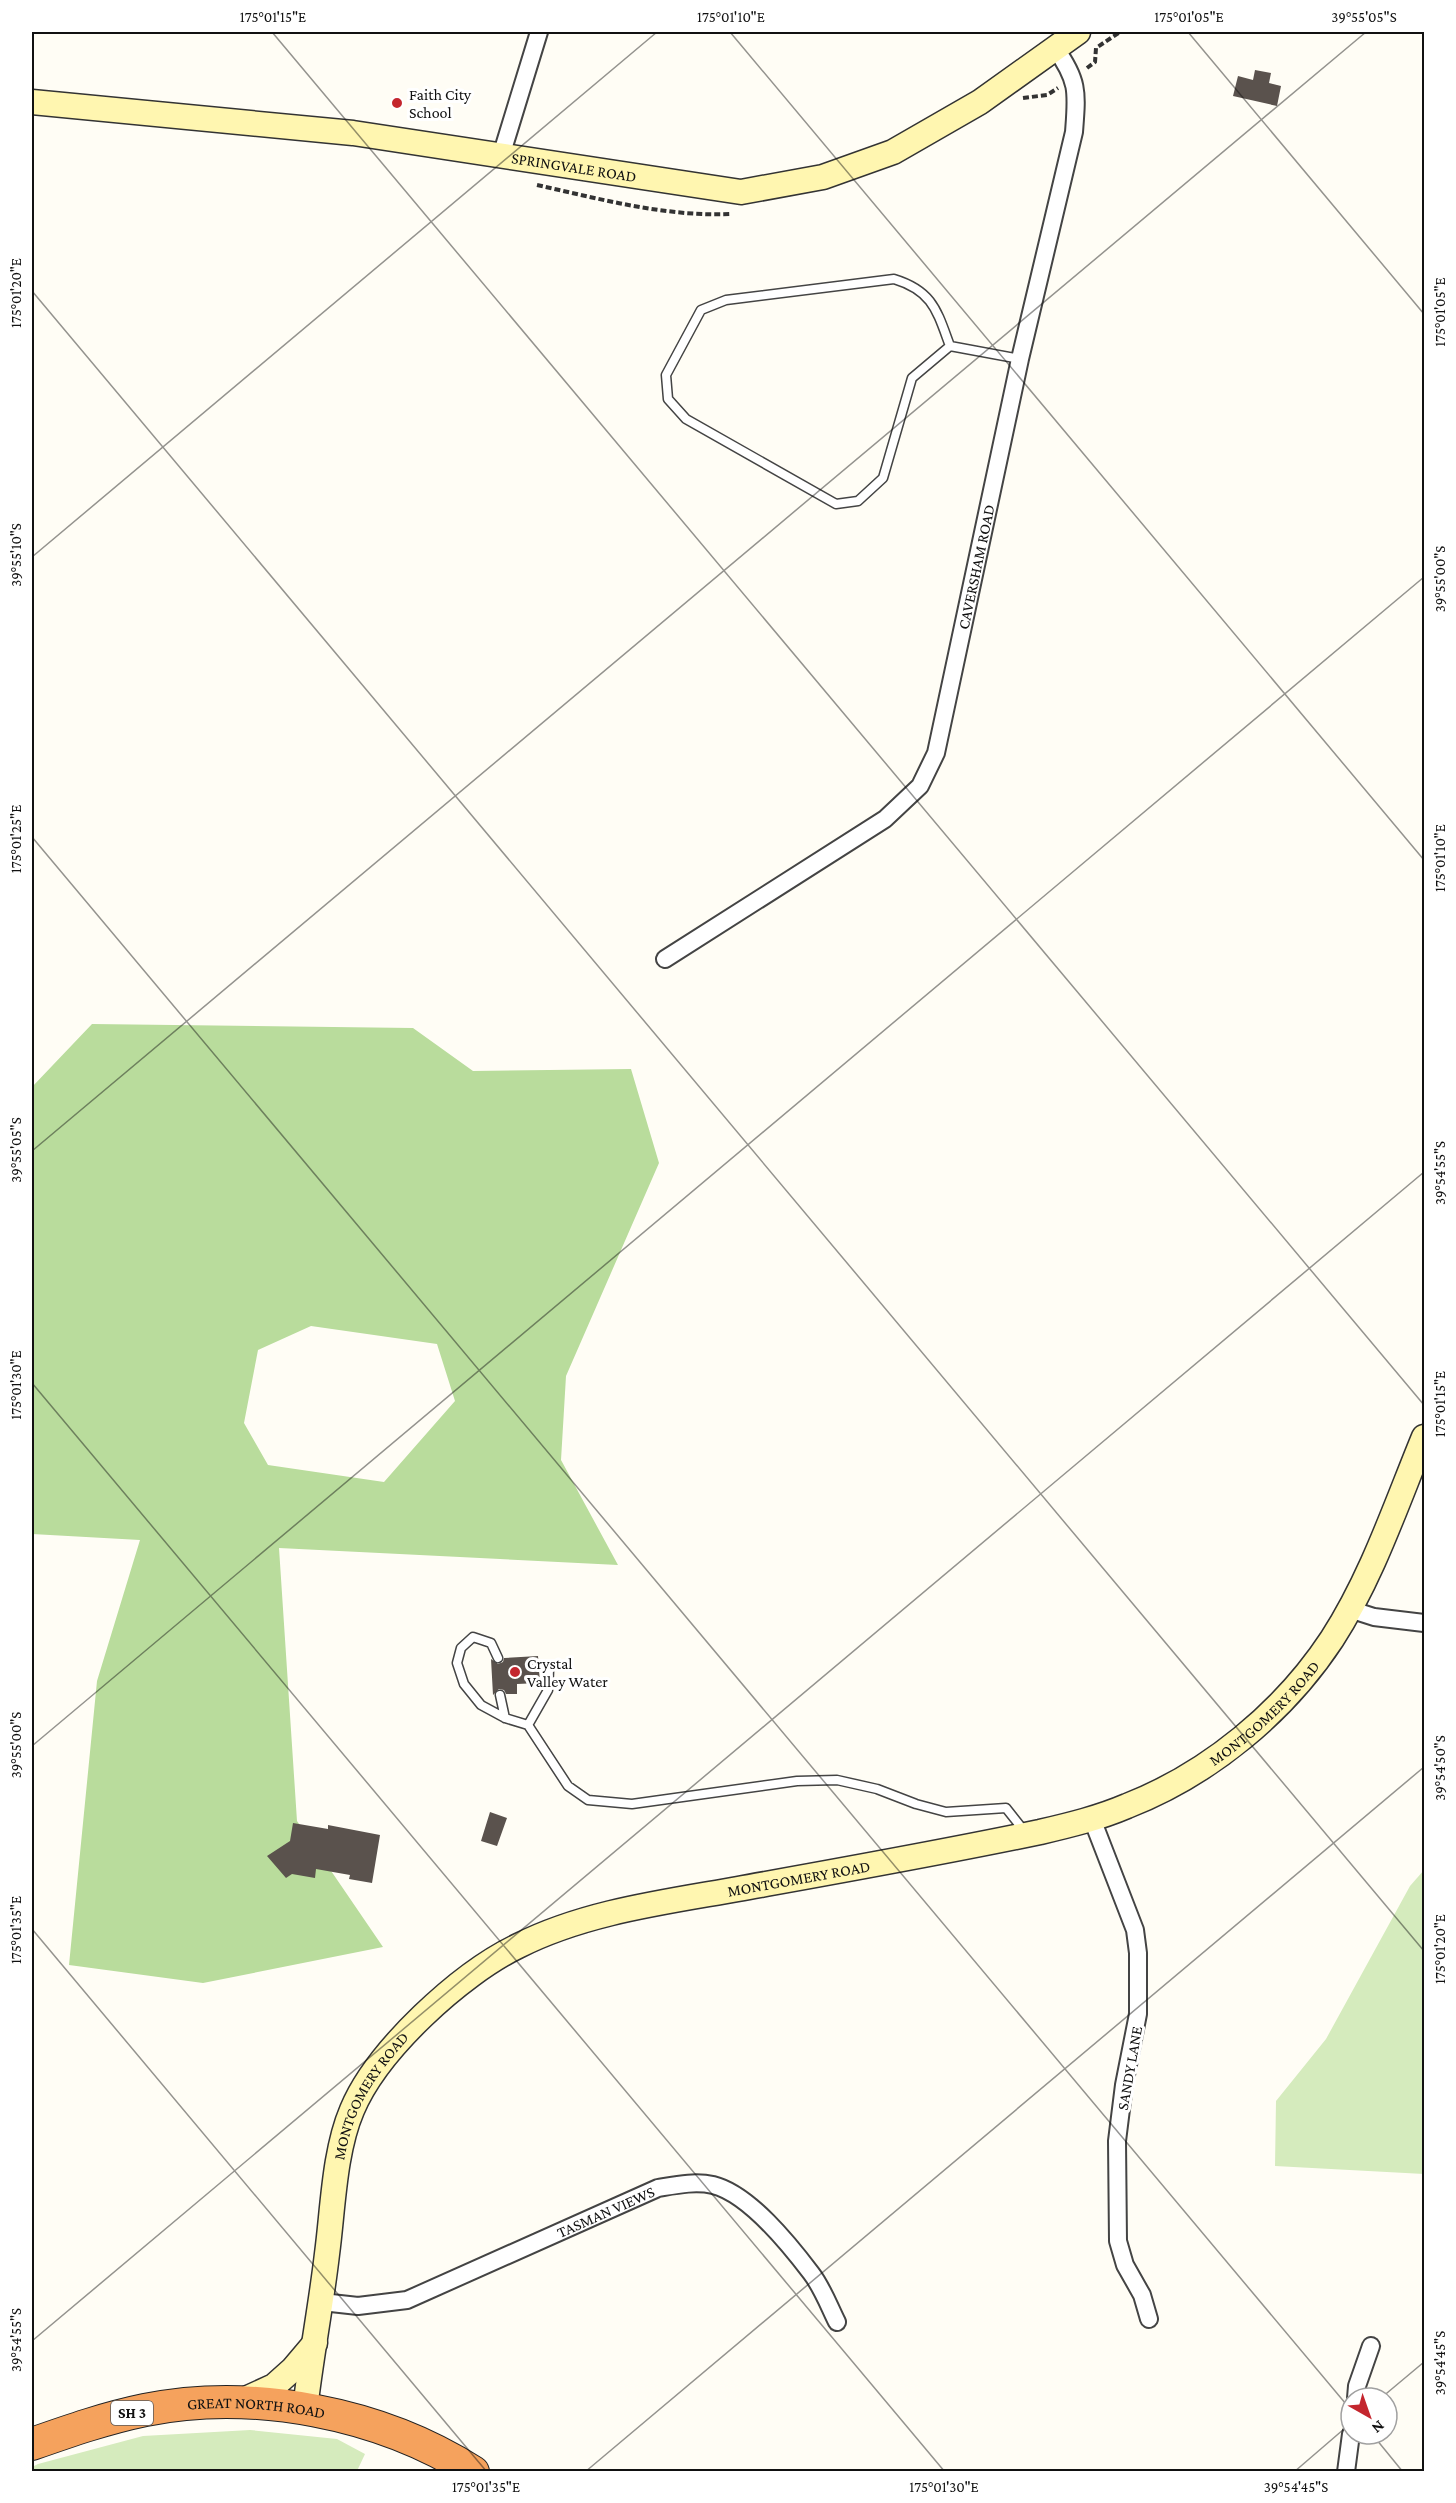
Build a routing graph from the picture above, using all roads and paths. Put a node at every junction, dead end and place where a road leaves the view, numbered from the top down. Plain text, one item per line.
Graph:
1 (539, 32) edge
2 (1078, 32) edge
3 (1056, 48) junction
4 (32, 102) edge
5 (501, 156) junction
6 (950, 346) junction
7 (1020, 360) junction
8 (665, 959) dead end
9 (1425, 1437) edge
10 (1349, 1608) junction
11 (1425, 1623) edge
12 (498, 1658) dead end
13 (549, 1670) dead end
14 (500, 1695) dead end
15 (505, 1718) junction
16 (528, 1725) junction
17 (1092, 1819) junction
18 (1028, 1834) junction
19 (321, 2302) junction
20 (1149, 2319) dead end
21 (837, 2322) dead end
22 (315, 2342) junction
23 (1371, 2346) dead end
24 (1357, 2386) edge
25 (237, 2403) junction
26 (305, 2409) junction
27 (32, 2444) edge
28 (1349, 2446) edge
29 (473, 2472) edge
30 (1346, 2472) edge

1 - 5 street
2 - 3 street, SPRINGVALE ROAD
3 - 5 street, SPRINGVALE ROAD
3 - 7 street, CAVERSHAM ROAD
4 - 5 street, SPRINGVALE ROAD
6 - 6 lane
6 - 7 lane
7 - 8 street, CAVERSHAM ROAD
9 - 10 street, MONTGOMERY ROAD
10 - 11 street
10 - 17 street, MONTGOMERY ROAD
12 - 15 lane
13 - 16 lane
14 - 15 lane
15 - 16 lane
16 - 18 lane
17 - 18 street, MONTGOMERY ROAD
17 - 20 street, SANDY LANE
18 - 19 street, MONTGOMERY ROAD
19 - 21 street, TASMAN VIEWS
19 - 22 street, MONTGOMERY ROAD
22 - 25 street
22 - 26 street, MONTGOMERY ROAD
23 - 24 street
25 - 26 highway, GREAT NORTH ROAD / SH 3
25 - 27 highway, GREAT NORTH ROAD / SH 3
26 - 29 highway, GREAT NORTH ROAD / SH 3
28 - 30 street

